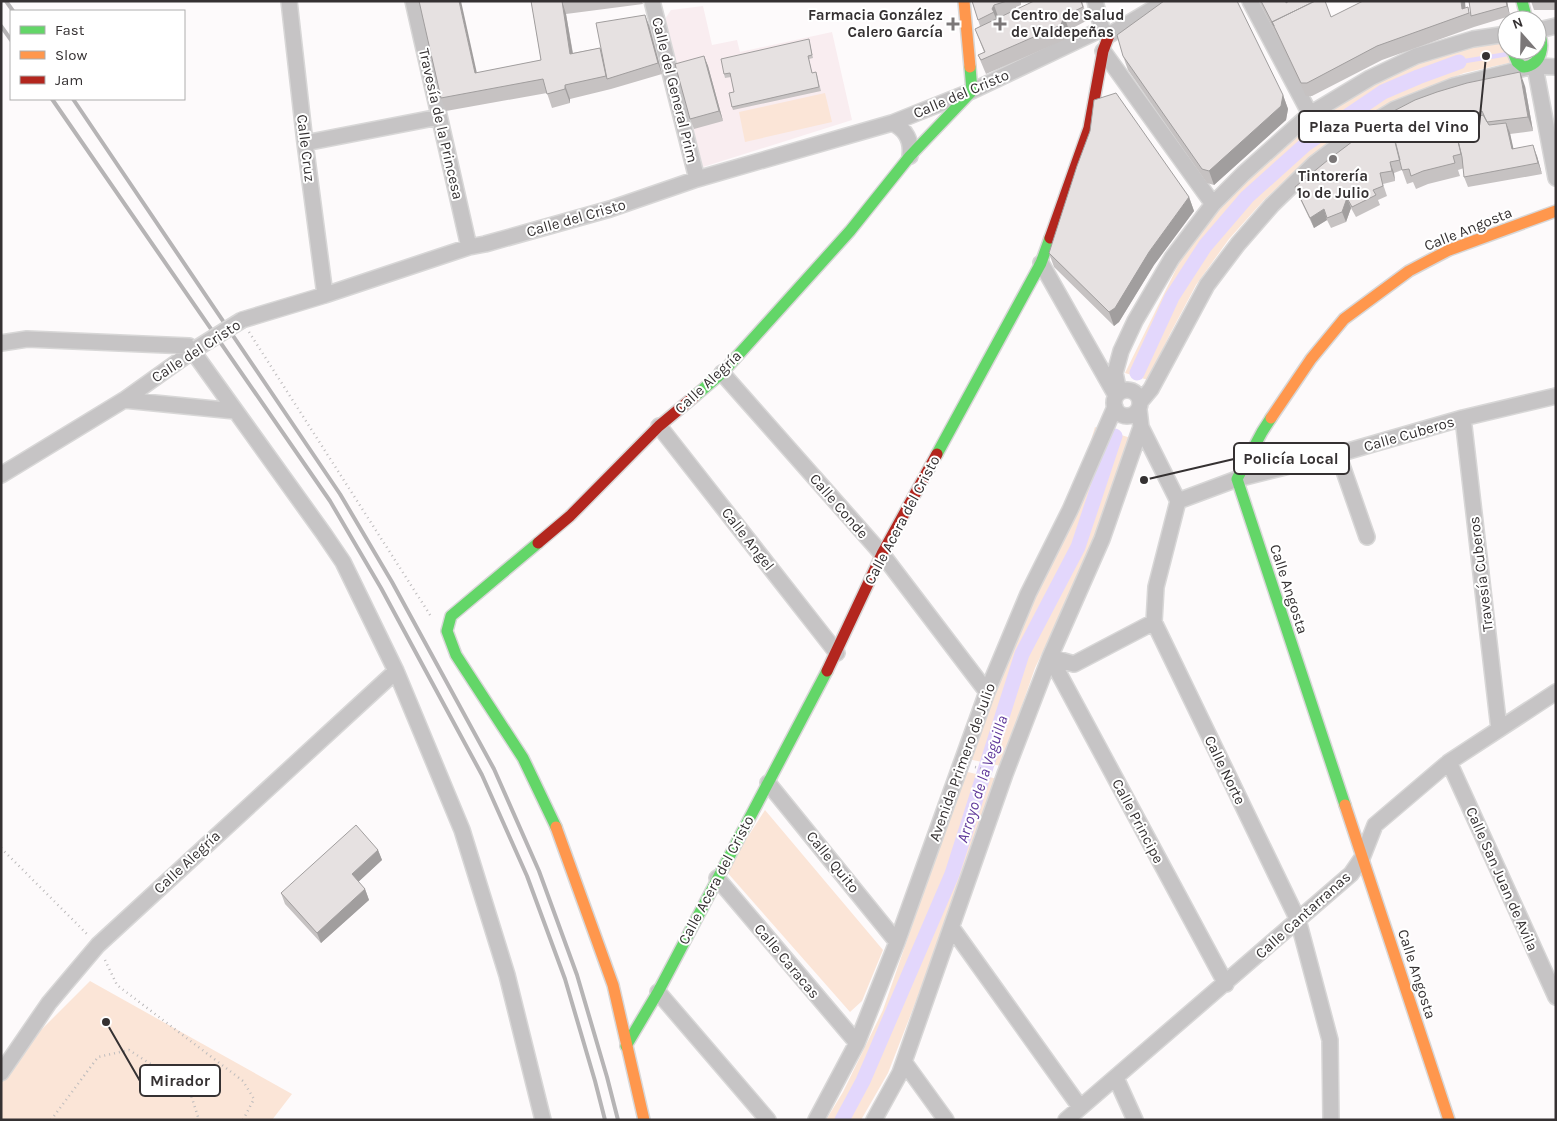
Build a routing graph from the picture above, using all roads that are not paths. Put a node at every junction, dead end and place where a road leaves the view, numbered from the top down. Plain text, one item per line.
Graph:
1 (289, 1) edge
2 (413, 1) edge
3 (652, 1) edge
4 (964, 1) edge
5 (1095, 1) edge
6 (1166, 1) edge
7 (1250, 1) edge
8 (1105, 32) junction
9 (1497, 35) edge
10 (1547, 37) edge
11 (1103, 51) junction
12 (1547, 58) edge
13 (1517, 60) edge
14 (1546, 60) edge
15 (1534, 67) junction
16 (1556, 67) edge
17 (972, 91) junction
18 (1310, 114) junction
19 (438, 118) junction
20 (892, 123) junction
21 (305, 143) junction
22 (910, 156) junction
23 (1556, 178) edge
24 (697, 179) junction
25 (1214, 204) junction
26 (1556, 211) edge
27 (469, 247) junction
28 (1041, 263) junction
29 (325, 295) junction
30 (1, 343) edge
31 (195, 350) junction
32 (722, 373) junction
33 (1556, 396) edge
34 (1117, 398) junction
35 (124, 400) junction
36 (1140, 406) junction
37 (235, 411) junction
38 (1463, 418) junction
39 (659, 426) junction
40 (1142, 427) junction
41 (1338, 454) junction
42 (1, 475) edge
43 (1237, 479) junction
44 (1178, 501) junction
45 (1367, 537) dead end
46 (882, 554) junction
47 (1154, 622) junction
48 (837, 653) junction
49 (1050, 657) junction
50 (396, 671) junction
51 (987, 692) junction
52 (1556, 692) edge
53 (1499, 729) junction
54 (1449, 762) junction
55 (768, 783) junction
56 (1362, 858) junction
57 (717, 878) junction
58 (1298, 920) junction
59 (952, 928) junction
60 (898, 942) junction
61 (1226, 984) junction
62 (658, 992) junction
63 (1556, 997) edge
64 (857, 1043) junction
65 (626, 1046) junction
66 (904, 1062) junction
67 (1, 1073) edge
68 (1116, 1078) junction
69 (1080, 1107) junction
70 (543, 1120) edge
71 (644, 1120) edge
72 (768, 1120) edge
73 (816, 1120) edge
74 (874, 1120) edge
75 (946, 1120) edge
76 (1066, 1120) edge
77 (1135, 1120) edge
78 (1331, 1120) edge
79 (1449, 1120) edge

1 - 21 street, Calle Cruz
2 - 19 street, Travesía de la Princesa
3 - 24 street, Calle del General Prim
4 - 17 street
5 - 8 street
6 - 8 street, Calle del Cristo
7 - 18 street
8 - 11 street, Calle Acera del Cristo
8 - 17 street, Calle del Cristo
9 - 18 street, Avenida Primero de Julio
10 - 12 street
11 - 25 street
11 - 28 street, Calle Acera del Cristo
13 - 15 street
14 - 15 street
15 - 16 street
15 - 23 street
15 - 36 street
17 - 20 street, Calle del Cristo
17 - 22 street, Calle Alegría
18 - 25 street, Avenida Primero de Julio
19 - 21 street
19 - 27 street, Travesía de la Princesa
20 - 22 street
20 - 24 street, Calle del Cristo
21 - 29 street, Calle Cruz
22 - 32 street, Calle Alegría
24 - 27 street, Calle del Cristo
25 - 34 street, Avenida Primero de Julio
26 - 43 street, Calle Angosta
27 - 29 street, Calle del Cristo
28 - 34 street
28 - 46 street, Calle Acera del Cristo
29 - 31 street, Calle del Cristo, bridge
30 - 31 street
31 - 35 street, Calle del Cristo
31 - 37 street
32 - 39 street, Calle Alegría
32 - 46 street, Calle Conde
33 - 38 street, Calle Cuberos
34 - 36 street
34 - 36 street
34 - 51 street, Avenida Primero de Julio
35 - 37 street
35 - 42 street, Calle del Cristo
36 - 40 street
37 - 50 street
38 - 41 street, Calle Cuberos
38 - 53 street, Travesía Cuberos
39 - 48 street, Calle Angel
39 - 65 street, Calle Alegría
40 - 44 street
40 - 49 street
41 - 43 street, Calle Cuberos
41 - 45 street
43 - 44 street, Calle Cuberos
43 - 56 street, Calle Angosta
44 - 47 street, Calle Norte
46 - 48 street, Calle Acera del Cristo
46 - 51 street, Calle Conde
47 - 49 street
47 - 58 street, Calle Norte
48 - 55 street, Calle Acera del Cristo
49 - 59 street
49 - 61 street, Calle Principe
50 - 67 street, Calle Alegría
50 - 70 street
51 - 60 street, Avenida Primero de Julio
52 - 53 street, Calle Cantarranas
53 - 54 street, Calle Cantarranas
54 - 56 street, Calle Cantarranas
54 - 63 street, Calle San Juan de Avila
55 - 57 street, Calle Acera del Cristo
55 - 60 street, Calle Quito
56 - 58 street, Calle Cantarranas
56 - 79 street, Calle Angosta
57 - 62 street, Calle Acera del Cristo
57 - 64 street, Calle Caracas
58 - 61 street, Calle Cantarranas
58 - 78 street, Calle Norte
59 - 66 street
59 - 69 street
60 - 64 street, Avenida Primero de Julio
61 - 68 street, Calle Cantarranas
62 - 65 street, Calle Acera del Cristo
62 - 72 street
64 - 73 street, Avenida Primero de Julio
65 - 71 street
66 - 74 street
66 - 75 street
68 - 69 street, Calle Cantarranas
68 - 77 street
69 - 76 street, Calle Cantarranas

